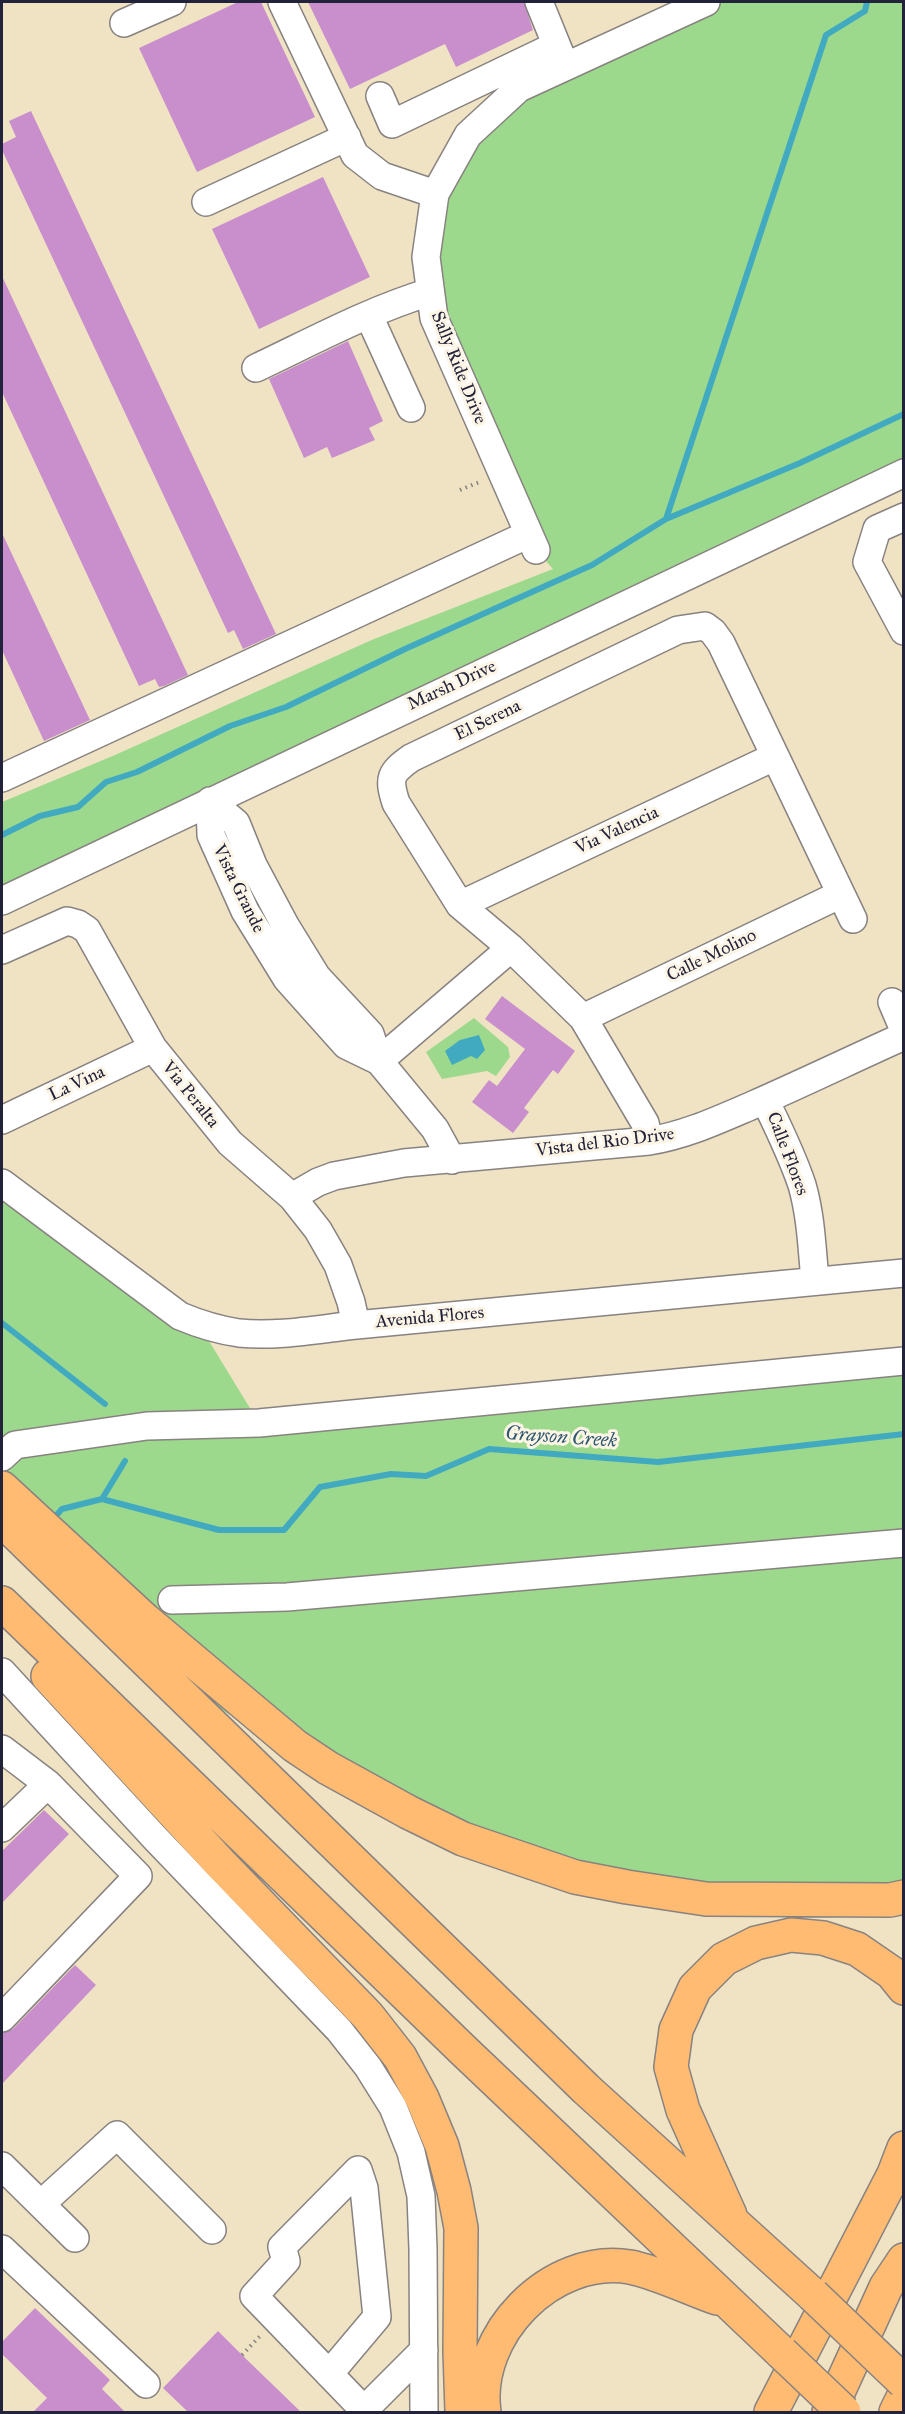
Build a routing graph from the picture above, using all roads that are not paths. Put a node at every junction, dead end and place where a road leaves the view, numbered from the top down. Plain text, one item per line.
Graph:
1 (172, 2) edge
2 (282, 2) edge
3 (539, 2) edge
4 (706, 2) edge
5 (124, 23) dead end
6 (560, 56) junction
7 (380, 96) dead end
8 (347, 138) junction
9 (435, 194) junction
10 (206, 202) dead end
11 (430, 292) junction
12 (369, 316) junction
13 (256, 368) dead end
14 (411, 408) dead end
15 (903, 473) edge
16 (903, 517) edge
17 (903, 631) edge
18 (774, 757) junction
19 (2, 778) edge
20 (210, 801) junction
21 (841, 894) junction
22 (2, 901) edge
23 (460, 905) junction
24 (853, 919) dead end
25 (511, 948) junction
26 (2, 950) edge
27 (892, 1002) dead end
28 (583, 1018) junction
29 (903, 1030) edge
30 (903, 1036) edge
31 (153, 1048) junction
32 (379, 1061) junction
33 (765, 1100) junction
34 (2, 1120) edge
35 (649, 1141) junction
36 (452, 1160) junction
37 (2, 1183) edge
38 (292, 1197) junction
39 (903, 1273) edge
40 (815, 1281) junction
41 (356, 1325) junction
42 (903, 1361) edge
43 (2, 1457) edge
44 (2, 1488) edge
45 (2, 1520) edge
46 (903, 1543) edge
47 (172, 1600) dead end
48 (2, 1603) edge
49 (16, 1624) edge
50 (2, 1672) edge
51 (2, 1749) edge
52 (48, 1784) junction
53 (2, 1828) edge
54 (903, 1897) edge
55 (903, 1988) edge
56 (2, 2018) edge
57 (900, 2161) edge
58 (2, 2166) edge
59 (40, 2204) junction
60 (734, 2225) junction
61 (212, 2230) dead end
62 (75, 2238) dead end
63 (2, 2249) edge
64 (903, 2260) edge
65 (730, 2303) junction
66 (424, 2350) junction
67 (329, 2373) junction
68 (903, 2382) edge
69 (146, 2384) dead end
70 (903, 2396) edge
71 (363, 2411) edge
72 (424, 2412) edge
73 (462, 2412) edge
74 (484, 2412) edge
75 (771, 2412) edge
76 (829, 2412) edge
77 (844, 2412) edge
78 (896, 2412) edge

1 - 5 street
2 - 8 street
3 - 6 street
4 - 6 street, Sally Ride Drive
6 - 7 street
6 - 9 street, Sally Ride Drive
8 - 9 street
8 - 10 street
9 - 11 street, Sally Ride Drive
11 - 12 street
11 - 19 street, Sally Ride Drive
12 - 13 street
12 - 14 street
15 - 20 street, Marsh Drive
16 - 17 street
18 - 21 street, El Serena
18 - 23 street, Via Valencia
18 - 23 street, El Serena
20 - 22 street, Marsh Drive
20 - 32 street, Vista Grande
21 - 24 street, El Serena
21 - 28 street, Calle Molino
23 - 25 street, El Serena
25 - 28 street, El Serena
25 - 32 street
26 - 31 street, Via Peralta
27 - 29 street
28 - 35 street, El Serena
30 - 33 street, Vista del Rio Drive
31 - 34 street, La Vina
31 - 38 street, Via Peralta
32 - 36 street, Vista Grande
33 - 35 street, Vista del Rio Drive
33 - 40 street, Calle Flores
35 - 36 street, Vista del Rio Drive
36 - 38 street, Vista del Rio Drive
37 - 41 street, Avenida Flores
38 - 41 street, Via Peralta
39 - 40 street, Avenida Flores
40 - 41 street, Avenida Flores
42 - 43 street
44 - 54 highway
45 - 60 highway
46 - 47 street
48 - 49 highway
49 - 65 highway
49 - 73 highway
50 - 66 street
51 - 52 street
52 - 53 street
52 - 56 street
55 - 60 highway
57 - 75 highway
58 - 59 street
59 - 61 street
59 - 62 street
60 - 68 highway, bridge
63 - 69 street
64 - 76 highway
65 - 74 highway
65 - 77 highway, bridge
66 - 71 street
66 - 72 street
67 - 67 street
67 - 71 street
70 - 78 highway

